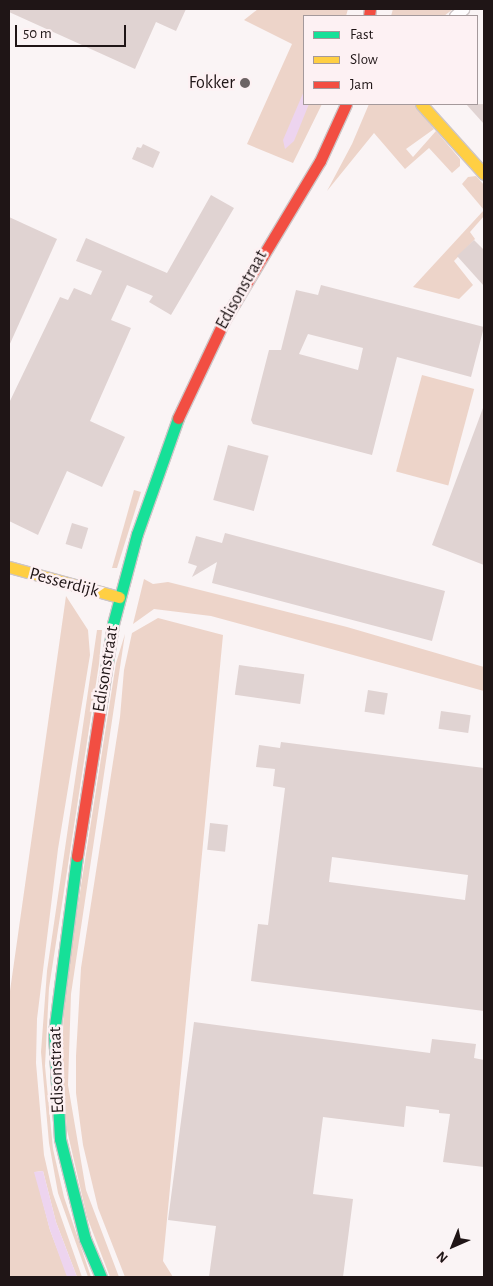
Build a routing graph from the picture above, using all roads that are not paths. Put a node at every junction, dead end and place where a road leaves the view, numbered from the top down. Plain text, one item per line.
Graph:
1 (346, 105) edge
2 (422, 105) edge
3 (484, 174) edge
4 (9, 568) edge
5 (119, 597) junction
6 (101, 1277) edge

1 - 5 main road, Edisonstraat
2 - 3 main road
4 - 5 main road, Pesserdijk
5 - 6 main road, Edisonstraat

